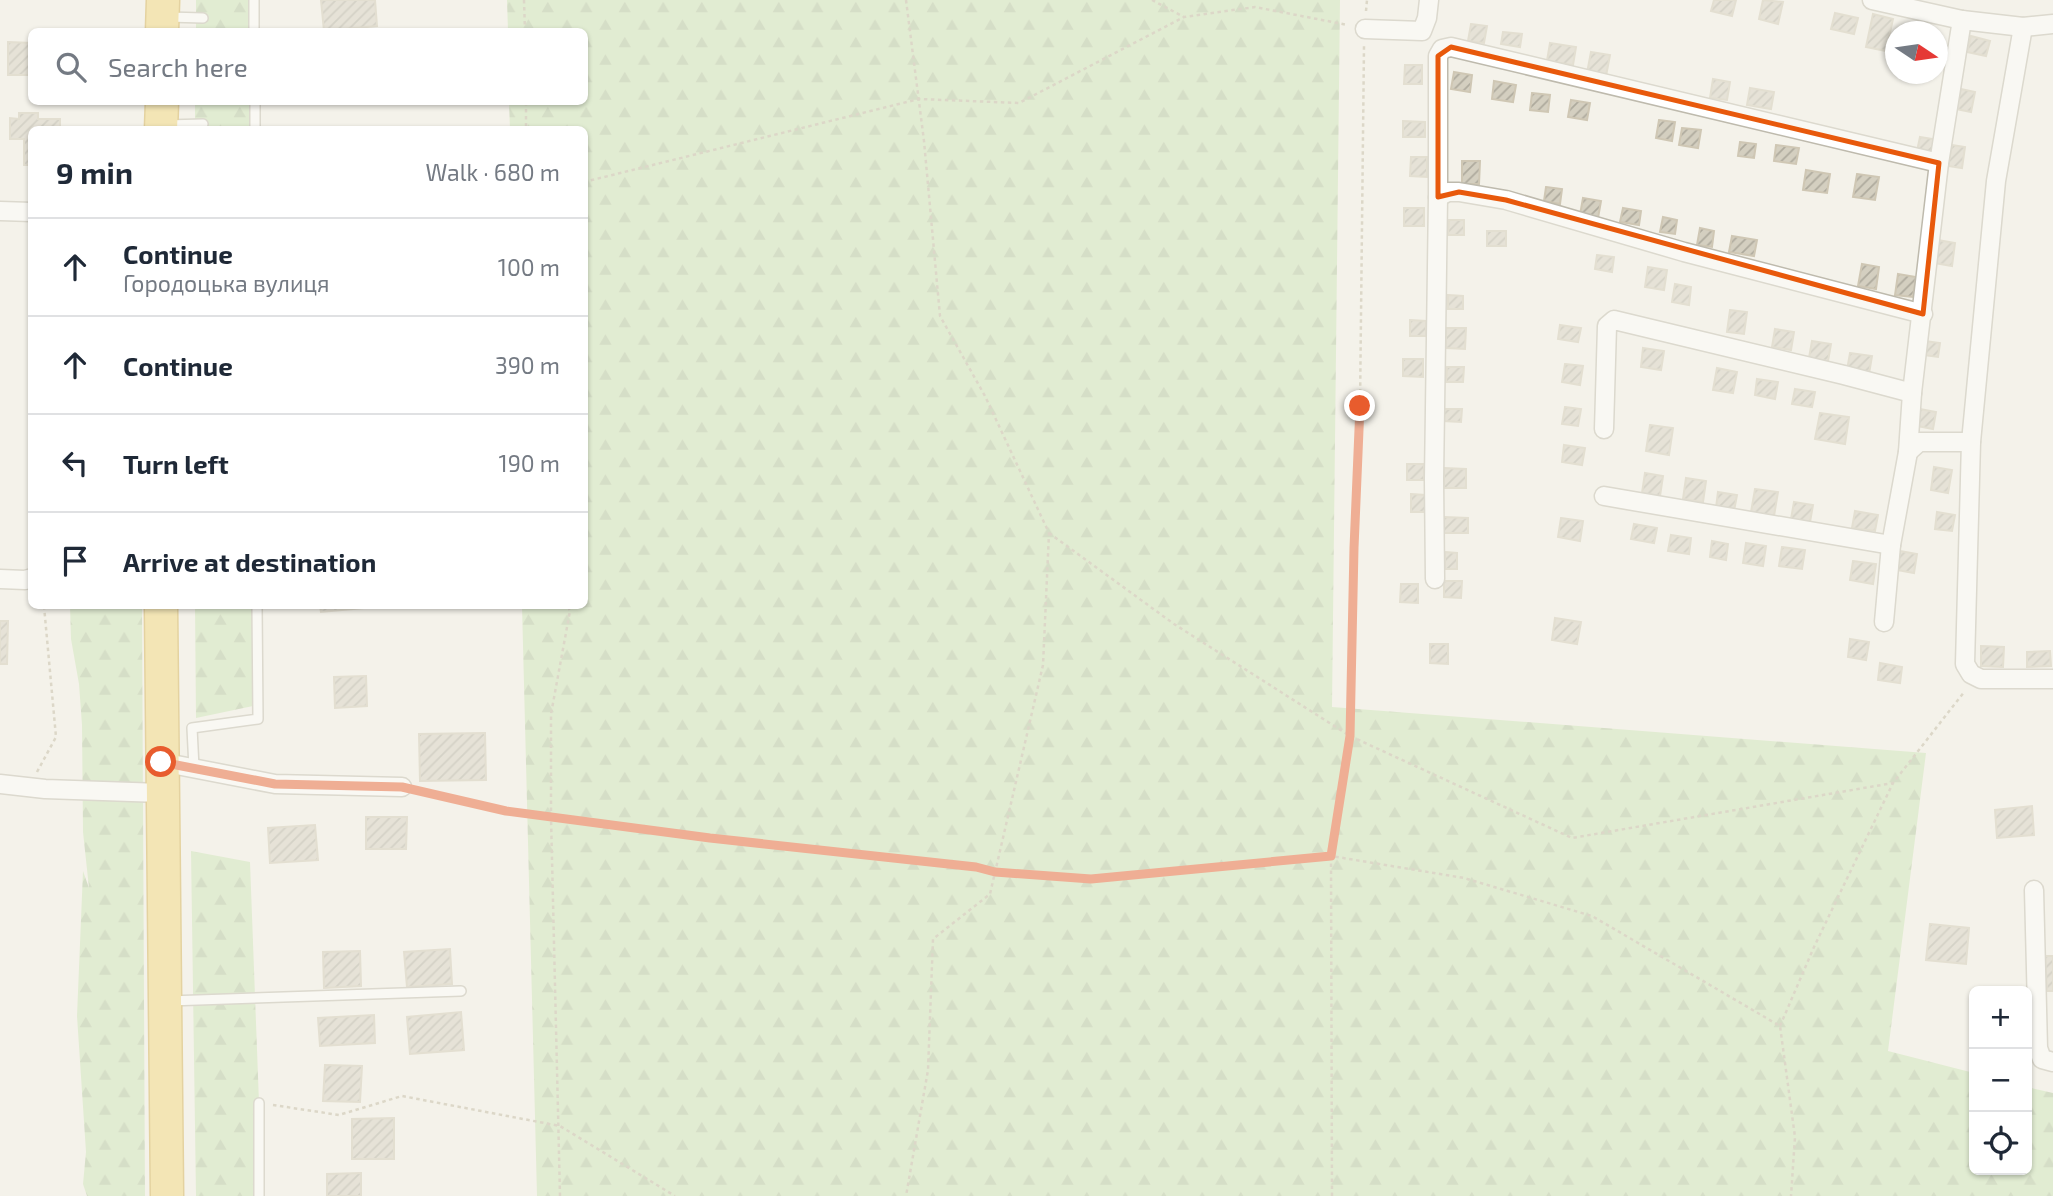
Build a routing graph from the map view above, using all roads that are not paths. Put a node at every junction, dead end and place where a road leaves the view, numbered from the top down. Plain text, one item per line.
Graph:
1 (254, 0) edge
2 (1429, 0) edge
3 (1872, 0) edge
4 (163, 16) edge
5 (203, 18) dead end
6 (1962, 20) junction
7 (2053, 24) edge
8 (2023, 27) junction
9 (254, 28) edge
10 (1365, 29) road end
11 (255, 105) edge
12 (161, 119) edge
13 (203, 124) dead end
14 (255, 126) edge
15 (1939, 163) junction
16 (1438, 197) junction
17 (0, 211) edge
18 (28, 212) edge
19 (1923, 314) junction
20 (1912, 394) junction
21 (1604, 429) dead end
22 (1971, 442) junction
23 (1908, 452) junction
24 (1604, 496) dead end
25 (1891, 545) junction
26 (28, 578) edge
27 (0, 579) edge
28 (1435, 579) dead end
29 (161, 609) edge
30 (257, 609) edge
31 (1884, 622) dead end
32 (2053, 678) edge
33 (161, 762) junction
34 (194, 768) junction
35 (0, 785) edge
36 (402, 787) road end
37 (161, 793) junction
38 (2034, 890) dead end
39 (461, 991) dead end
40 (164, 1001) junction
41 (2047, 1061) edge
42 (259, 1103) road end
43 (167, 1196) edge
44 (259, 1196) edge

1 - 9 lane
2 - 10 street
3 - 6 street
4 - 5 lane
6 - 8 street
6 - 15 street
7 - 8 street
8 - 22 street
11 - 14 lane
12 - 13 lane
15 - 16 street
15 - 19 street
16 - 19 street
16 - 28 street
17 - 18 street
19 - 20 street
20 - 21 street
20 - 23 street
22 - 23 street
22 - 32 street
23 - 25 street
24 - 25 street
25 - 31 street
26 - 27 street
29 - 33 highway
30 - 34 lane
33 - 34 street
33 - 37 highway
34 - 36 street
35 - 37 street
37 - 40 highway
38 - 41 street
39 - 40 lane
40 - 43 highway
42 - 44 lane

